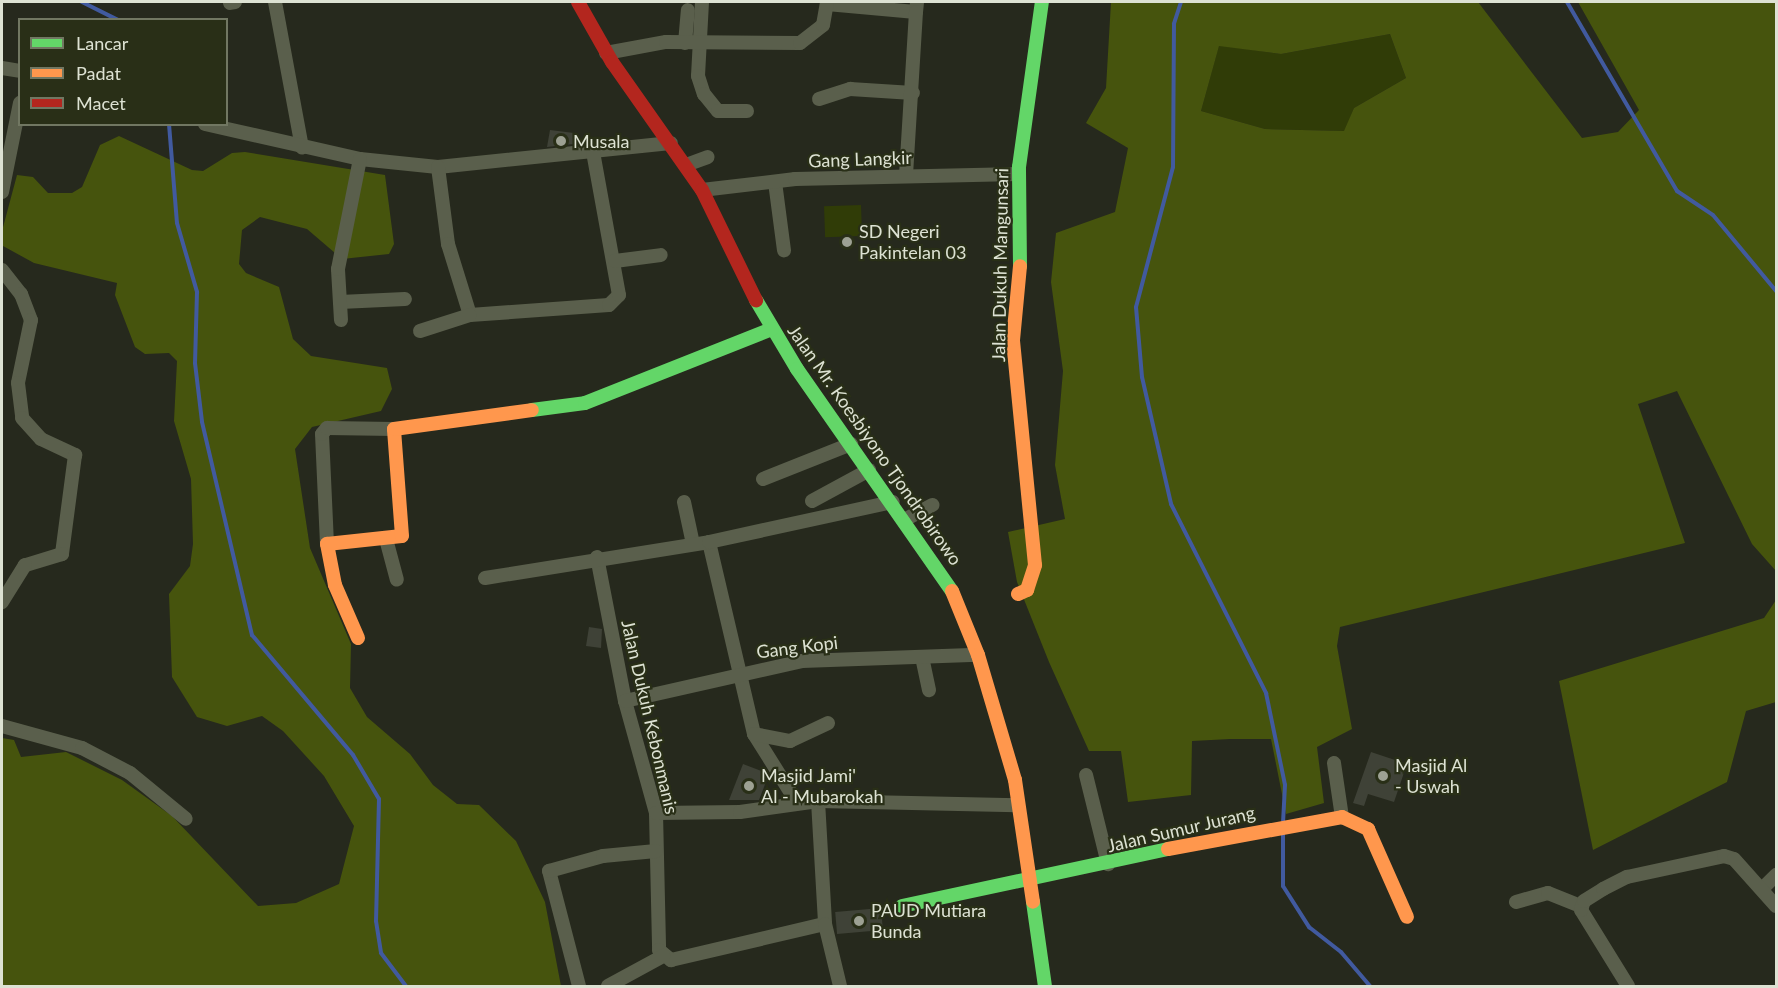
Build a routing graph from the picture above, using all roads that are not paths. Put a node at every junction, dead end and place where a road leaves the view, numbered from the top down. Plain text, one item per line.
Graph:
1 (275, 2) edge
2 (578, 2) edge
3 (702, 2) edge
4 (1042, 2) edge
5 (827, 3) edge
6 (916, 7) edge
7 (688, 10) dead end
8 (691, 44) junction
9 (606, 53) junction
10 (2, 68) edge
11 (18, 70) edge
12 (913, 93) junction
13 (819, 99) dead end
14 (747, 111) dead end
15 (18, 113) edge
16 (213, 126) edge
17 (671, 143) junction
18 (302, 147) junction
19 (593, 152) junction
20 (708, 157) dead end
21 (360, 159) junction
22 (686, 165) junction
23 (438, 167) junction
24 (1019, 174) junction
25 (906, 175) junction
26 (775, 182) junction
27 (702, 190) junction
28 (2, 192) edge
29 (784, 250) dead end
30 (661, 255) dead end
31 (615, 261) junction
32 (2, 270) edge
33 (405, 299) dead end
34 (340, 302) junction
35 (470, 315) junction
36 (341, 320) dead end
37 (772, 329) junction
38 (420, 331) dead end
39 (394, 429) junction
40 (851, 444) junction
41 (870, 470) junction
42 (763, 479) dead end
43 (812, 501) dead end
44 (684, 502) dead end
45 (894, 502) junction
46 (932, 505) dead end
47 (906, 519) junction
48 (386, 539) junction
49 (709, 542) junction
50 (327, 544) junction
51 (693, 544) junction
52 (597, 556) junction
53 (485, 579) dead end
54 (397, 580) dead end
55 (1018, 594) dead end
56 (2, 602) edge
57 (358, 638) dead end
58 (978, 655) junction
59 (922, 657) junction
60 (739, 672) junction
61 (929, 690) dead end
62 (625, 701) junction
63 (828, 723) dead end
64 (2, 726) edge
65 (754, 734) junction
66 (1334, 763) dead end
67 (1086, 775) dead end
68 (796, 801) junction
69 (818, 801) junction
70 (1017, 805) junction
71 (656, 813) junction
72 (1342, 817) junction
73 (186, 819) dead end
74 (656, 851) junction
75 (1108, 864) junction
76 (1776, 875) edge
77 (1029, 881) junction
78 (1762, 889) junction
79 (1516, 902) dead end
80 (902, 906) dead end
81 (1580, 906) junction
82 (1776, 906) edge
83 (1407, 917) dead end
84 (825, 924) junction
85 (663, 956) junction
86 (579, 987) edge
87 (608, 987) edge
88 (840, 987) edge
89 (1045, 987) edge
90 (1628, 987) edge

1 - 18 street
2 - 9 street, Jalan Mr. Koesbiyono Tjondrobirowo
3 - 8 street
4 - 24 street, Jalan Dukuh Mangunsari
5 - 6 street
5 - 8 street
6 - 12 street
7 - 8 street
8 - 9 street
8 - 14 street
9 - 17 street, Jalan Mr. Koesbiyono Tjondrobirowo
10 - 11 street
12 - 13 street
12 - 25 street
15 - 28 street
16 - 18 street
17 - 19 street
17 - 22 street, Jalan Mr. Koesbiyono Tjondrobirowo
18 - 21 street
19 - 23 street
19 - 31 street
20 - 22 street
21 - 23 street
21 - 34 street
22 - 27 street, Jalan Mr. Koesbiyono Tjondrobirowo
23 - 35 street
24 - 25 street, Gang Langkir
24 - 55 street, Jalan Dukuh Mangunsari
25 - 26 street, Gang Langkir
26 - 27 street, Gang Langkir
26 - 29 street
27 - 37 street, Jalan Mr. Koesbiyono Tjondrobirowo
30 - 31 street
31 - 35 street
32 - 56 street
33 - 34 street
34 - 36 street
35 - 38 street
37 - 39 street
37 - 40 street, Jalan Mr. Koesbiyono Tjondrobirowo
39 - 48 street
39 - 50 street
40 - 41 street, Jalan Mr. Koesbiyono Tjondrobirowo
40 - 42 street
41 - 43 street
41 - 45 street, Jalan Mr. Koesbiyono Tjondrobirowo
44 - 51 street
45 - 47 street, Jalan Mr. Koesbiyono Tjondrobirowo
45 - 49 street
46 - 47 street
47 - 58 street, Jalan Mr. Koesbiyono Tjondrobirowo
48 - 50 street
48 - 54 street
49 - 51 street
49 - 60 street
50 - 57 street
51 - 52 street
52 - 53 street
52 - 62 street, Jalan Dukuh Kebonmanis
58 - 59 street, Gang Kopi
58 - 70 street, Jalan Mr. Koesbiyono Tjondrobirowo
59 - 60 street, Gang Kopi
59 - 61 street
60 - 62 street, Gang Kopi
60 - 65 street
62 - 71 street, Jalan Dukuh Kebonmanis
63 - 65 street
64 - 73 street
65 - 68 street
66 - 72 street
67 - 75 street
68 - 69 street
68 - 71 street
69 - 70 street
69 - 84 street
70 - 77 street, Jalan Mr. Koesbiyono Tjondrobirowo
71 - 74 street, Jalan Dukuh Kebonmanis
72 - 75 street, Jalan Sumur Jurang
72 - 83 street
74 - 85 street, Jalan Dukuh Kebonmanis
74 - 86 street
75 - 77 street, Jalan Sumur Jurang
76 - 78 street
77 - 80 street, Jalan Sumur Jurang
77 - 89 street, Jalan Mr. Koesbiyono Tjondrobirowo
78 - 81 street
78 - 82 street
79 - 81 street
81 - 90 street
84 - 85 street
84 - 88 street
85 - 87 street

